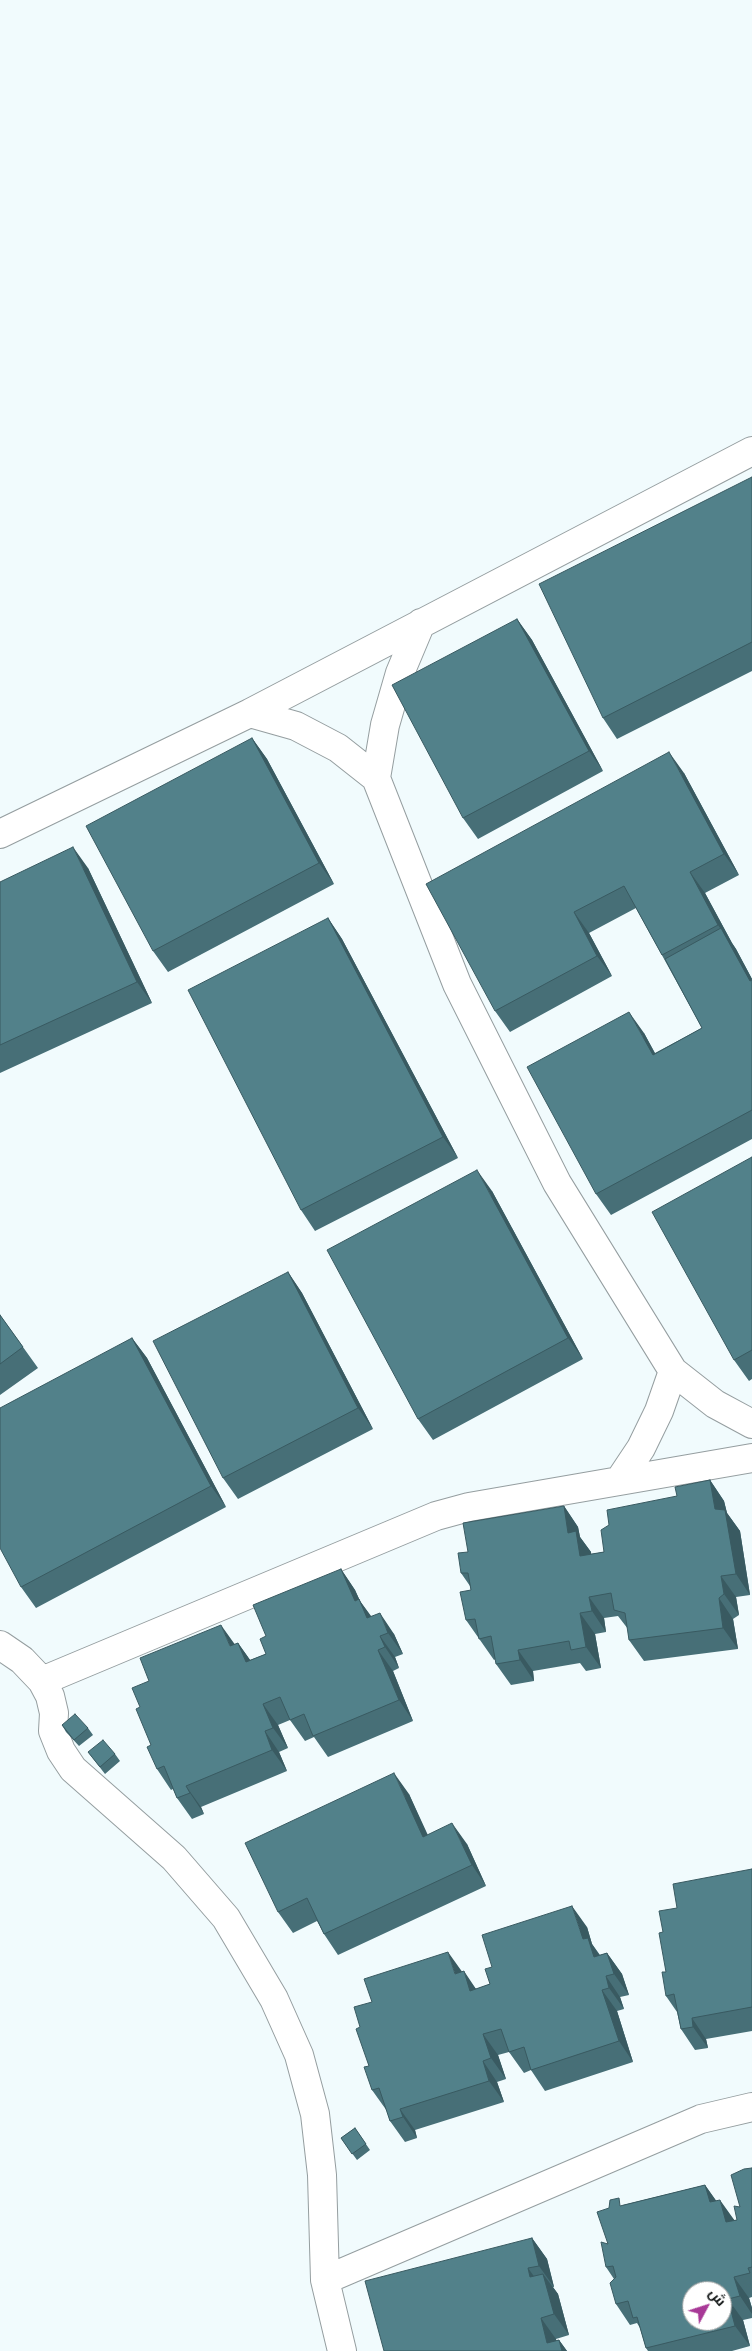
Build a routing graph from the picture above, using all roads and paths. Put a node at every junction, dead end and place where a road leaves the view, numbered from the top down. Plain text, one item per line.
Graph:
1 (752, 451) edge
2 (421, 623) junction
3 (250, 712) junction
4 (376, 778) junction
5 (0, 834) edge
6 (673, 1371) junction
7 (752, 1424) edge
8 (752, 1458) edge
9 (618, 1481) junction
10 (0, 1646) edge
11 (42, 1681) junction
12 (752, 2107) edge
13 (325, 2280) junction
14 (342, 2351) edge

1 - 2 street
2 - 3 street
2 - 4 street
3 - 4 street
3 - 5 street
4 - 6 street
6 - 7 street
6 - 9 street
8 - 9 street
9 - 11 street
10 - 11 street
11 - 13 street
12 - 13 street
13 - 14 street

